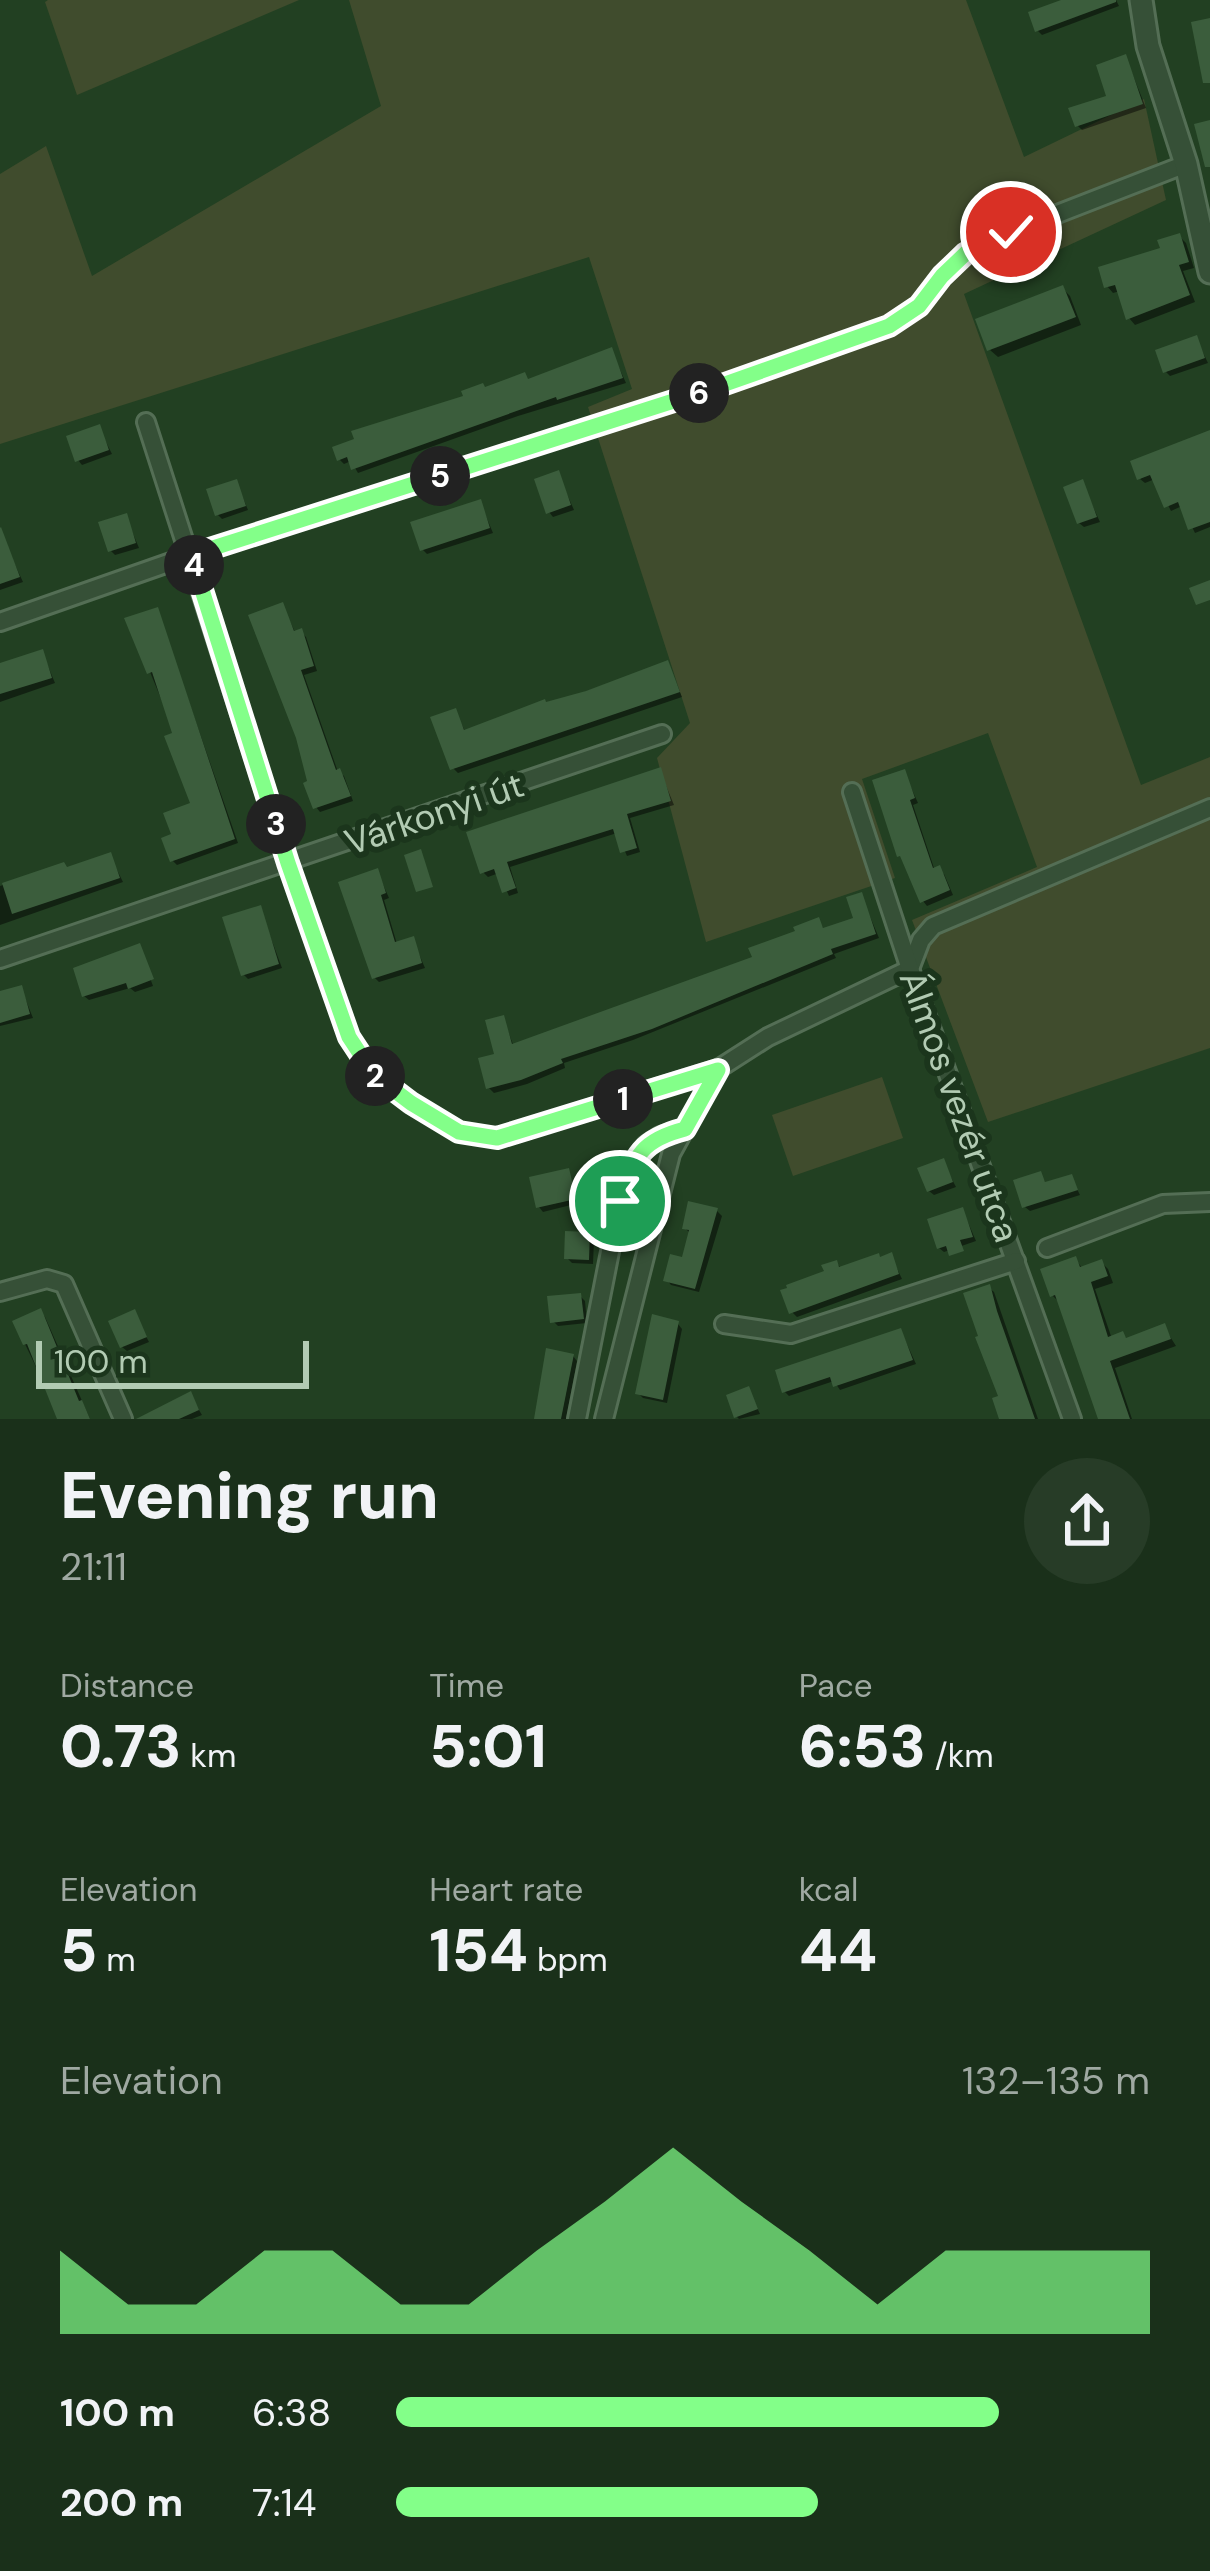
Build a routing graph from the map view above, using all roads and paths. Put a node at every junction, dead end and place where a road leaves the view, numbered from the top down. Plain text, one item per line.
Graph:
1 (1141, 0) edge
2 (1186, 164) junction
3 (1210, 272) edge
4 (146, 422) dead end
5 (191, 555) junction
6 (0, 622) edge
7 (662, 734) dead end
8 (852, 792) dead end
9 (1210, 808) edge
10 (288, 863) junction
11 (0, 958) edge
12 (910, 969) junction
13 (718, 1070) junction
14 (685, 1129) junction
15 (1210, 1202) edge
16 (1047, 1248) dead end
17 (1016, 1261) junction
18 (0, 1292) edge
19 (724, 1324) dead end
20 (123, 1419) edge
21 (578, 1419) edge
22 (604, 1419) edge
23 (1072, 1419) edge

1 - 2 street
2 - 3 street
2 - 5 street
4 - 5 street
5 - 6 street
5 - 10 street
7 - 10 street, Várkonyi út
8 - 12 street, Álmos vezér utca
9 - 12 street
10 - 11 street, Várkonyi út
10 - 13 street
12 - 13 street
12 - 17 street, Álmos vezér utca
13 - 14 street
14 - 21 street
14 - 22 street
15 - 16 street
17 - 19 street
17 - 23 street, Álmos vezér utca
18 - 20 street

